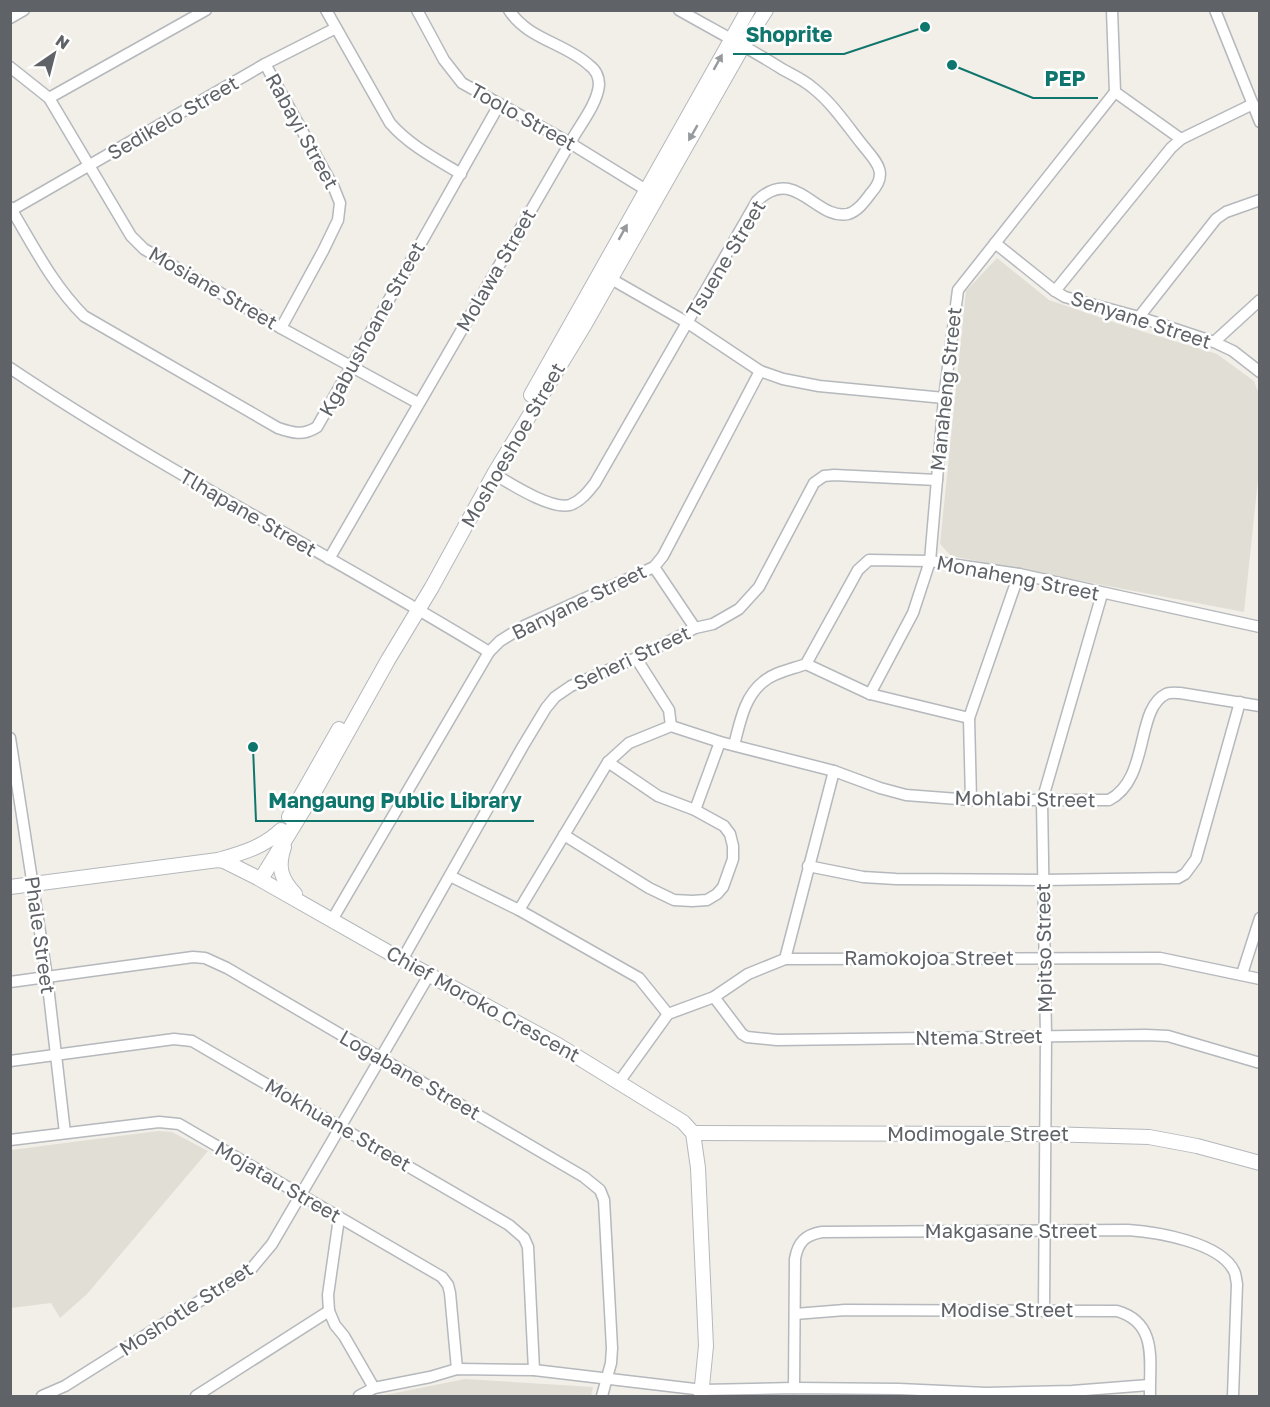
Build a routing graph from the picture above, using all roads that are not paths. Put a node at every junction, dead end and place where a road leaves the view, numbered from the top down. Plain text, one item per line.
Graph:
1 (24, 10) edge
2 (206, 10) edge
3 (326, 10) edge
4 (417, 10) edge
5 (509, 10) edge
6 (679, 10) edge
7 (748, 10) edge
8 (766, 10) edge
9 (1112, 10) edge
10 (1215, 10) edge
11 (10, 18) edge
12 (336, 28) junction
13 (730, 39) junction
14 (743, 46) junction
15 (265, 64) junction
16 (10, 67) edge
17 (1115, 92) junction
18 (49, 98) junction
19 (1253, 104) junction
20 (499, 105) junction
21 (1260, 122) edge
22 (1181, 138) junction
23 (570, 143) junction
24 (90, 167) junction
25 (461, 174) junction
26 (652, 193) junction
27 (1260, 200) edge
28 (11, 210) edge
29 (995, 243) junction
30 (605, 275) junction
31 (1055, 291) junction
32 (1260, 300) edge
33 (1138, 317) junction
34 (688, 323) junction
35 (281, 328) junction
36 (1214, 342) junction
37 (351, 365) junction
38 (10, 369) edge
39 (760, 371) junction
40 (1260, 372) edge
41 (944, 399) junction
42 (418, 403) junction
43 (494, 474) junction
44 (937, 480) junction
45 (329, 559) junction
46 (930, 561) junction
47 (654, 567) junction
48 (1019, 574) junction
49 (1102, 594) junction
50 (416, 607) junction
51 (1260, 615) edge
52 (1259, 627) edge
53 (695, 628) junction
54 (489, 652) junction
55 (636, 658) junction
56 (806, 664) junction
57 (870, 693) junction
58 (1240, 702) junction
59 (1260, 706) edge
60 (969, 718) junction
61 (671, 726) junction
62 (10, 738) edge
63 (720, 742) junction
64 (734, 745) junction
65 (608, 762) junction
66 (834, 771) junction
67 (15, 794) edge
68 (971, 800) junction
69 (1042, 801) junction
70 (695, 810) junction
71 (285, 832) junction
72 (564, 835) junction
73 (218, 860) junction
74 (808, 866) junction
75 (450, 876) junction
76 (259, 878) junction
77 (1042, 880) junction
78 (33, 883) junction
79 (10, 887) edge
80 (308, 906) junction
81 (519, 910) junction
82 (1260, 918) edge
83 (332, 920) junction
84 (1045, 958) junction
85 (785, 959) junction
86 (402, 960) junction
87 (1242, 974) junction
88 (429, 975) junction
89 (47, 977) junction
90 (1260, 980) edge
91 (10, 982) edge
92 (714, 997) junction
93 (668, 1014) junction
94 (1046, 1036) junction
95 (56, 1055) junction
96 (380, 1057) junction
97 (10, 1060) edge
98 (1260, 1063) edge
99 (619, 1082) junction
100 (340, 1126) junction
101 (65, 1133) junction
102 (693, 1133) junction
103 (1046, 1134) junction
104 (10, 1140) edge
105 (1260, 1163) edge
106 (300, 1196) junction
107 (339, 1218) junction
108 (1046, 1230) junction
109 (329, 1311) junction
110 (1044, 1311) junction
111 (795, 1314) junction
112 (458, 1369) junction
113 (534, 1370) junction
114 (606, 1379) junction
115 (374, 1388) junction
116 (794, 1388) junction
117 (1150, 1391) edge
118 (702, 1393) edge
119 (900, 1393) edge
120 (1072, 1394) edge
121 (986, 1395) edge
122 (42, 1396) edge
123 (196, 1396) edge
124 (359, 1396) edge
125 (602, 1396) edge
126 (1233, 1396) edge

1 - 11 street
2 - 18 street
3 - 12 street
4 - 20 street, Toolo Street
5 - 23 street, Molawa Street
6 - 13 street, Tsuene Street
7 - 13 street, Moshoeshoe Street
8 - 14 street, Moshoeshoe Street
9 - 17 street
10 - 19 street
12 - 15 street, Sedikelo Street
12 - 25 street
13 - 14 street, Tsuene Street
26 -> 13 street, Moshoeshoe Street
14 -> 26 street, Moshoeshoe Street
14 - 34 street, Tsuene Street
15 - 24 street, Sedikelo Street
15 - 35 street, Rabayi Street
16 - 18 street, Mosiane Street
17 - 22 street
17 - 29 street, Manaheng Street
18 - 24 street, Mosiane Street
19 - 21 street
19 - 22 street
20 - 23 street, Toolo Street
20 - 25 street, Kgabushoane Street
22 - 31 street
23 - 26 street, Toolo Street
23 - 42 street, Molawa Street
24 - 28 street, Sedikelo Street
24 - 35 street, Mosiane Street
25 - 37 street, Kgabushoane Street
26 - 30 street, Moshoeshoe Street
27 - 33 street
28 - 37 street, Kgabushoane Street
29 - 31 street, Senyane Street
29 - 41 street, Manaheng Street
30 - 34 street
30 - 43 street, Moshoeshoe Street
30 - 50 street, Moshoeshoe Street
31 - 33 street, Senyane Street
32 - 36 street
33 - 36 street, Senyane Street
34 - 39 street
34 - 43 street, Tsuene Street
35 - 37 street, Mosiane Street
36 - 40 street, Senyane Street
37 - 42 street, Mosiane Street
38 - 45 street, Tlhapane Street
39 - 41 street
39 - 47 street, Banyane Street
41 - 44 street, Manaheng Street
42 - 45 street, Molawa Street
43 - 50 street, Moshoeshoe Street
44 - 46 street, Manaheng Street
44 - 53 street, Seheri Street
45 - 50 street, Tlhapane Street
46 - 48 street, Monaheng Street
46 - 56 street, Monaheng Street
46 - 57 street, Manaheng Street
47 - 53 street
47 - 54 street, Banyane Street
48 - 49 street, Monaheng Street
48 - 60 street
49 - 52 street, Monaheng Street
49 - 69 street, Mpitso Street
50 - 54 street, Tlhapane Street
50 - 71 street, Moshoeshoe Street
51 - 52 street
53 - 55 street, Seheri Street
54 - 83 street, Banyane Street
55 - 61 street
55 - 75 street, Seheri Street
56 - 57 street
56 - 64 street
57 - 60 street
58 - 59 street, Mohlabi Street
58 - 69 street, Mohlabi Street
58 - 77 street
60 - 68 street
61 - 63 street, Mohlabi Street
61 - 65 street
62 - 67 street, Phale Street
63 - 64 street, Mohlabi Street
63 - 70 street
64 - 66 street, Mohlabi Street
65 - 70 street
65 - 72 street
66 - 68 street, Mohlabi Street
66 - 74 street
67 - 78 street, Phale Street
68 - 69 street, Mohlabi Street
69 - 77 street, Mpitso Street
70 - 72 street
71 - 73 street
71 - 76 street, Moshoeshoe Street
71 - 80 street
72 - 81 street
73 - 76 street, Chief Moroko Crescent
73 - 78 street, Chief Moroko Crescent
74 - 77 street
74 - 85 street
75 - 81 street
75 - 86 street, Seheri Street
76 - 80 street, Chief Moroko Crescent
77 - 84 street, Mpitso Street
78 - 79 street, Chief Moroko Crescent
78 - 89 street, Phale Street
80 - 83 street, Chief Moroko Crescent
81 - 93 street
82 - 87 street
83 - 86 street, Chief Moroko Crescent
84 - 85 street, Ramokojoa Street
84 - 87 street, Ramokojoa Street
84 - 94 street, Mpitso Street
85 - 92 street, Ramokojoa Street
86 - 88 street, Chief Moroko Crescent
87 - 90 street, Ramokojoa Street
88 - 96 street, Moshotle Street
88 - 99 street, Chief Moroko Crescent
89 - 91 street, Logabane Street
89 - 95 street, Phale Street
89 - 96 street, Logabane Street
92 - 93 street
92 - 94 street, Ntema Street
93 - 99 street
94 - 98 street, Ntema Street
94 - 103 street, Mpitso Street
95 - 97 street, Mokhuane Street
95 - 100 street, Mokhuane Street
95 - 101 street, Phale Street
96 - 100 street, Moshotle Street
96 - 114 street, Logabane Street
99 - 102 street, Chief Moroko Crescent
100 - 106 street, Moshotle Street
100 - 113 street, Mokhuane Street
101 - 104 street, Mojatau Street
101 - 106 street, Mojatau Street
102 - 103 street, Modimogale Street
102 - 118 street
103 - 105 street, Modimogale Street
103 - 108 street, Mpitso Street
106 - 107 street, Mojatau Street
106 - 122 street, Moshotle Street
107 - 109 street
107 - 112 street, Mojatau Street
108 - 110 street, Mpitso Street
108 - 111 street, Makgasane Street
108 - 126 street, Makgasane Street
109 - 115 street
109 - 123 street
110 - 111 street, Modise Street
110 - 117 street, Modise Street
111 - 116 street, Makgasane Street
112 - 113 street
112 - 115 street
113 - 114 street
114 - 118 street
114 - 125 street, Logabane Street
115 - 124 street
116 - 118 street
116 - 119 street
117 - 120 street
119 - 121 street
120 - 121 street

